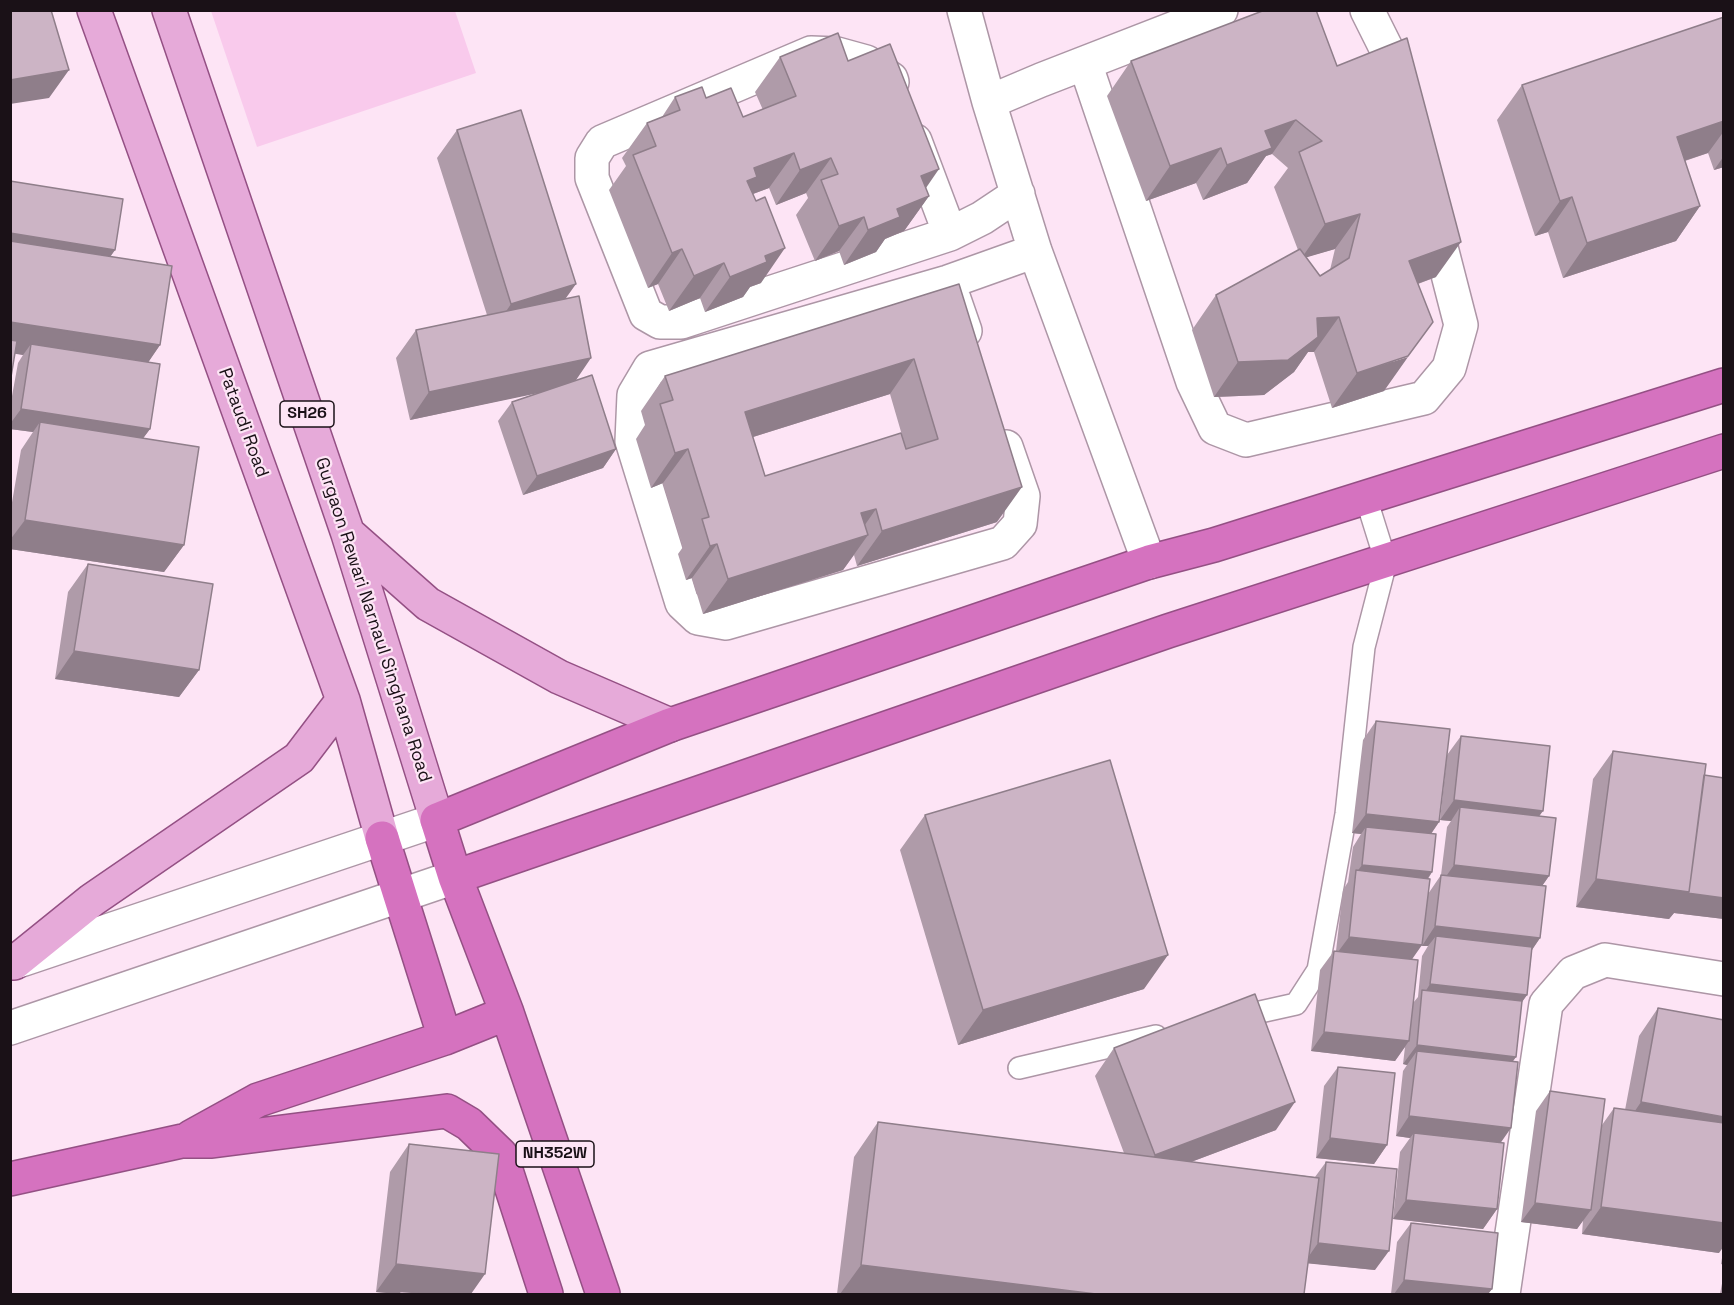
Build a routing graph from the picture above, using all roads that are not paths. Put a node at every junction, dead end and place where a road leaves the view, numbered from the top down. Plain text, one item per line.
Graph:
1 (94, 10) edge
2 (169, 10) edge
3 (964, 10) edge
4 (1221, 10) edge
5 (1367, 10) edge
6 (1085, 63) junction
7 (989, 102) junction
8 (1408, 119) edge
9 (1425, 188) edge
10 (1018, 194) junction
11 (950, 234) junction
12 (1035, 251) junction
13 (948, 282) junction
14 (976, 361) edge
15 (1724, 385) edge
16 (996, 417) edge
17 (1724, 451) edge
18 (1366, 498) junction
19 (348, 534) junction
20 (1149, 562) junction
21 (1386, 562) junction
22 (343, 700) junction
23 (670, 725) junction
24 (437, 820) junction
25 (382, 838) junction
26 (454, 877) junction
27 (399, 895) junction
28 (12, 963) edge
29 (1724, 979) edge
30 (507, 1012) junction
31 (1208, 1023) edge
32 (10, 1028) edge
33 (1175, 1031) edge
34 (445, 1038) junction
35 (1019, 1068) dead end
36 (183, 1141) junction
37 (10, 1179) edge
38 (546, 1294) edge
39 (603, 1294) edge
40 (1503, 1294) edge

1 - 22 main road, Pataudi Road
2 - 19 main road, Gurgaon Rewari Narnaul Singhana Road / SH26
3 - 7 street
4 - 6 street
5 - 8 street
6 - 7 street
6 - 9 street
7 - 10 street
10 - 11 street
10 - 12 street
11 - 11 street
12 - 13 street
12 - 20 street
13 - 14 street
13 - 16 street
15 - 18 highway
17 - 21 highway
18 - 20 highway
18 - 21 lane
19 - 23 main road
19 - 24 main road, Gurgaon Rewari Narnaul Singhana Road / SH26
20 - 23 highway
21 - 26 highway
21 - 31 lane
22 - 25 main road, Pataudi Road
22 - 28 main road
23 - 24 highway
24 - 25 street
24 - 26 highway, NH352W
25 - 27 highway
25 - 28 street
26 - 27 street
26 - 30 highway, NH352W
27 - 32 street
27 - 34 highway
29 - 40 street
30 - 34 highway
30 - 39 highway, NH352W
33 - 35 lane
34 - 36 highway
36 - 37 highway
36 - 38 highway, NH352W

